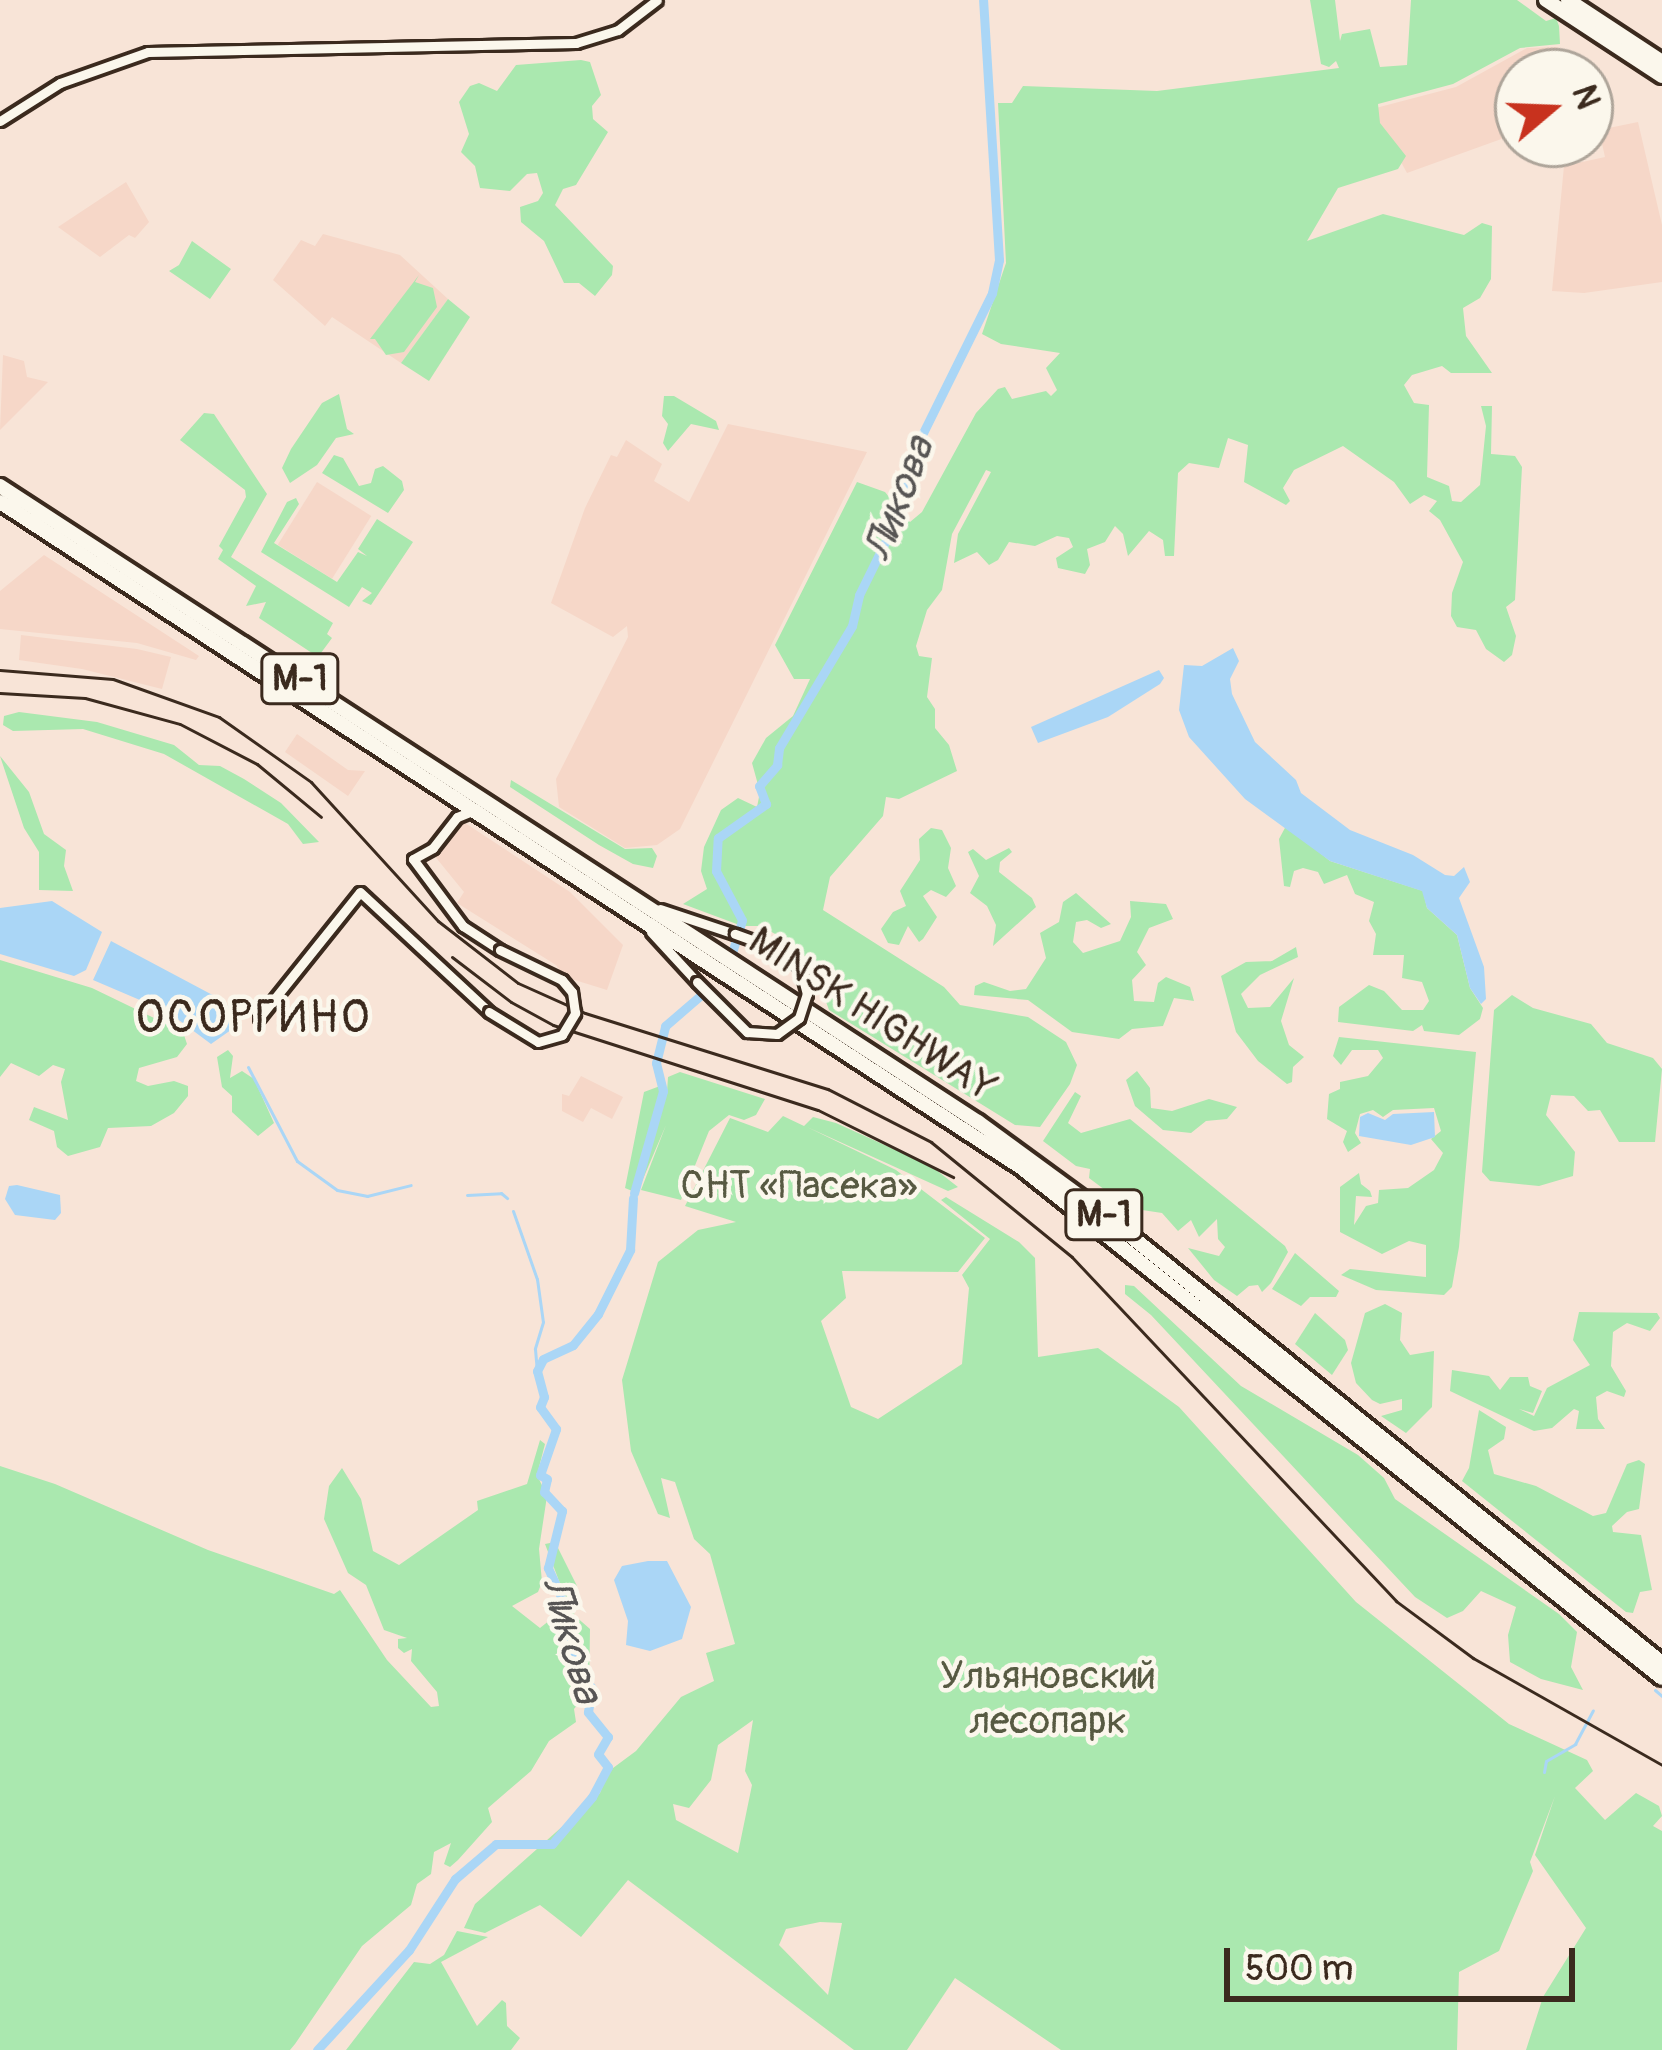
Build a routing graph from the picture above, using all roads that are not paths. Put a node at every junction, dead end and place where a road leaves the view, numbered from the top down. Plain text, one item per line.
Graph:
1 (656, 0) edge
2 (1547, 1) edge
3 (1573, 4) edge
4 (1662, 62) edge
5 (1662, 76) edge
6 (0, 121) edge
7 (0, 486) edge
8 (0, 502) edge
9 (447, 790) junction
10 (483, 813) junction
11 (457, 817) junction
12 (615, 893) junction
13 (734, 970) junction
14 (259, 1018) dead end
15 (1662, 1663) edge
16 (1662, 1678) edge

1 - 6 street
2 - 5 highway
3 - 4 highway
7 - 12 highway, MINSK HIGHWAY / М-1
8 - 9 highway, MINSK HIGHWAY / М-1
9 - 10 highway, MINSK HIGHWAY / М-1
9 - 11 street
10 - 11 street
10 - 12 highway, MINSK HIGHWAY / М-1
11 - 14 street, bridge
12 - 12 street, bridge
12 - 13 highway, MINSK HIGHWAY / М-1
13 - 15 highway, MINSK HIGHWAY / М-1
13 - 16 highway, MINSK HIGHWAY / М-1

